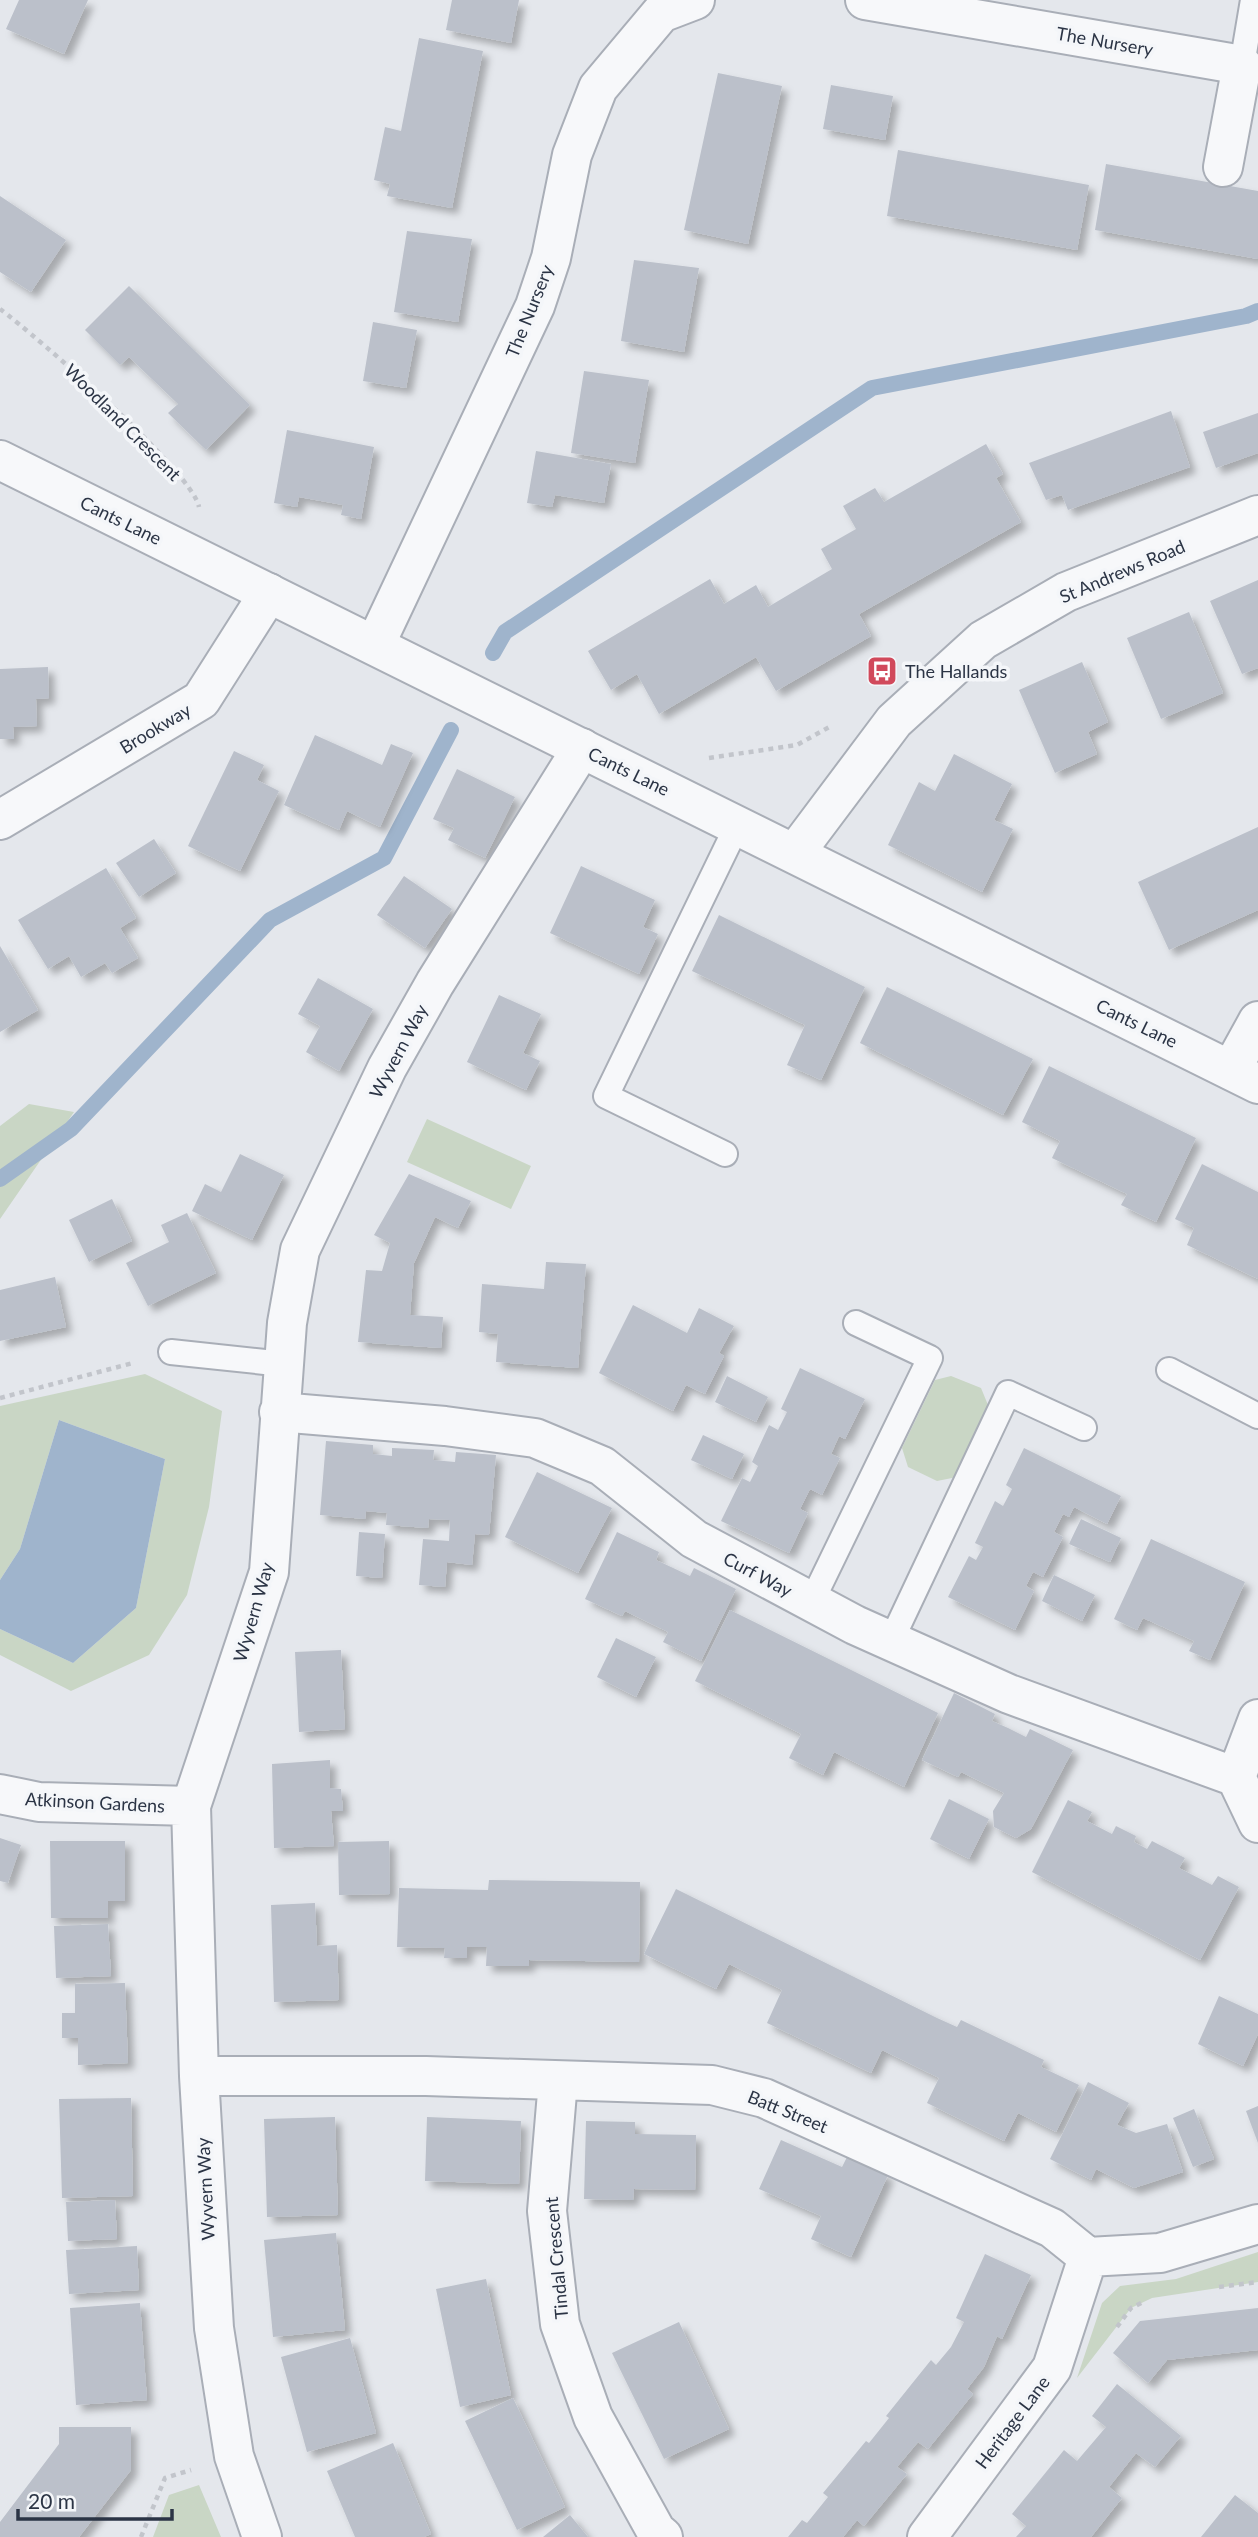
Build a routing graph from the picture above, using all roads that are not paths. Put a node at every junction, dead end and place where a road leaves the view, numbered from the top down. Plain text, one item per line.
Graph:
1 (865, 0) edge
2 (1253, 0) edge
3 (669, 4) edge
4 (1242, 65) junction
5 (1223, 167) dead end
6 (0, 460) edge
7 (1258, 515) edge
8 (269, 593) junction
9 (375, 645) junction
10 (582, 748) junction
11 (0, 820) edge
12 (738, 824) junction
13 (795, 853) junction
14 (1258, 1021) edge
15 (1245, 1077) edge
16 (725, 1154) dead end
17 (856, 1322) dead end
18 (171, 1353) road end
19 (284, 1364) junction
20 (1169, 1370) dead end
21 (279, 1412) junction
22 (1258, 1416) edge
23 (1084, 1428) dead end
24 (811, 1602) junction
25 (891, 1641) junction
26 (1258, 1719) edge
27 (1236, 1777) junction
28 (0, 1794) edge
29 (191, 1806) junction
30 (1258, 1824) edge
31 (199, 2076) junction
32 (558, 2081) junction
33 (1258, 2224) edge
34 (1088, 2257) junction
35 (262, 2537) edge
36 (663, 2537) edge
37 (927, 2537) edge

1 - 4 street, The Nursery
2 - 4 lane
3 - 9 street, The Nursery
4 - 5 street
6 - 8 street, Cants Lane
7 - 13 street, St Andrews Road
8 - 9 street, Cants Lane
8 - 11 street, Brookway
9 - 10 street, Cants Lane
10 - 12 street, Cants Lane
10 - 19 street, Wyvern Way
12 - 13 street, Cants Lane
12 - 16 lane
13 - 15 street, Cants Lane
14 - 15 street
17 - 24 lane
18 - 19 lane
19 - 21 street, Wyvern Way
20 - 22 lane
21 - 24 street, Curf Way
21 - 29 street, Wyvern Way
23 - 25 lane
24 - 25 street, Curf Way
25 - 27 street, Curf Way
26 - 27 street
27 - 30 street
28 - 29 street, Atkinson Gardens
29 - 31 street, Wyvern Way
31 - 32 street, Batt Street
31 - 35 street, Wyvern Way
32 - 34 street, Batt Street
32 - 36 street, Tindal Crescent
33 - 34 street
34 - 37 street, Heritage Lane

